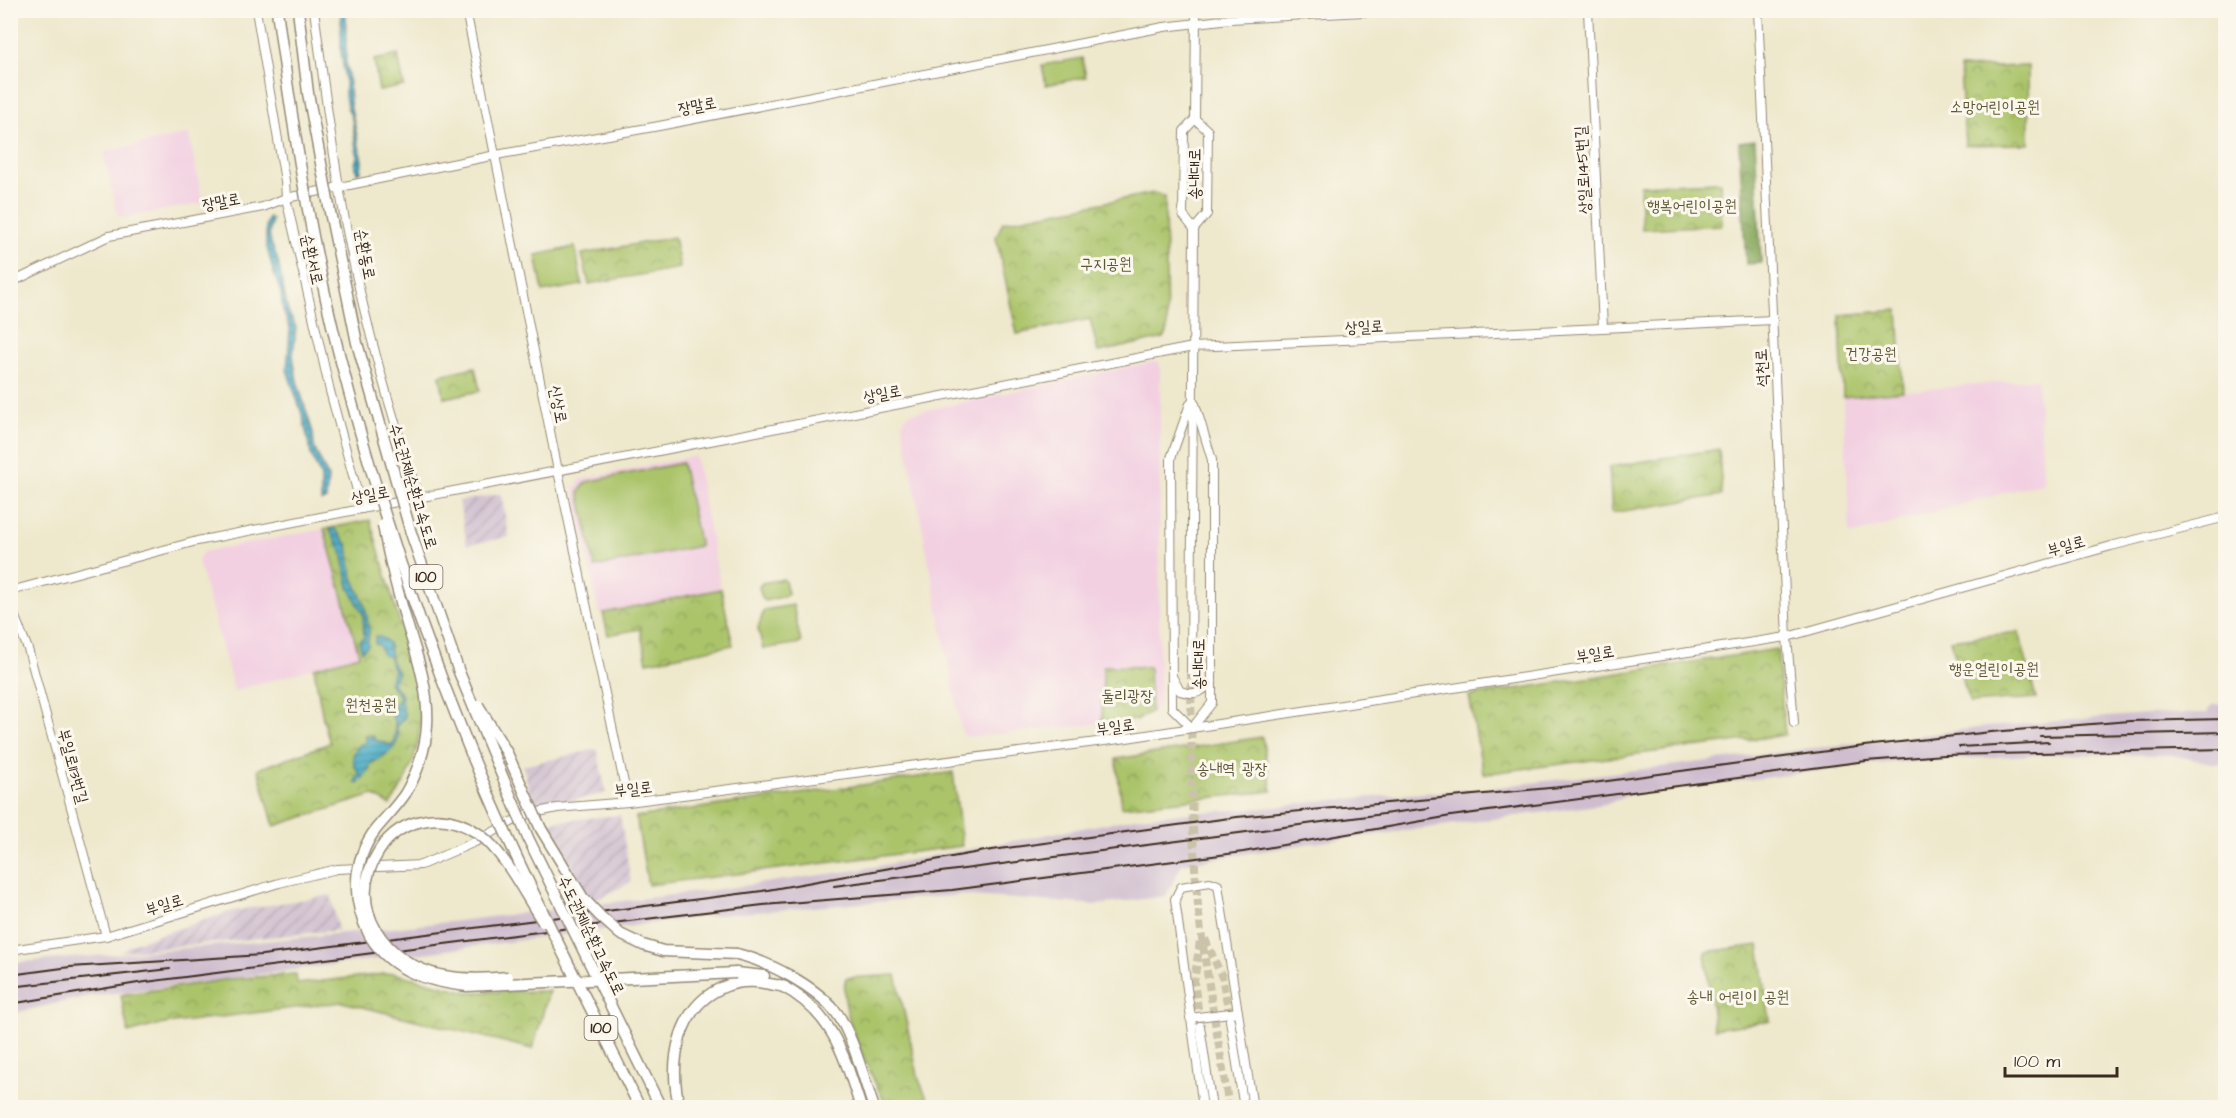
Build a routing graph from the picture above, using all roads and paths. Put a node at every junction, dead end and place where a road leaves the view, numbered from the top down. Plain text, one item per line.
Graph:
1 (256, 10) edge
2 (278, 10) edge
3 (298, 10) edge
4 (314, 10) edge
5 (466, 10) edge
6 (1196, 10) edge
7 (1402, 10) edge
8 (1588, 10) edge
9 (1758, 10) edge
10 (1196, 23) junction
11 (1195, 119) junction
12 (496, 155) junction
13 (339, 188) junction
14 (286, 198) junction
15 (1194, 229) junction
16 (10, 283) edge
17 (1773, 320) junction
18 (1603, 328) junction
19 (1193, 347) junction
20 (1193, 397) junction
21 (558, 471) junction
22 (377, 492) junction
23 (419, 498) junction
24 (362, 509) junction
25 (2226, 517) edge
26 (10, 591) edge
27 (10, 605) edge
28 (1787, 637) junction
29 (1191, 671) tunnel mouth
30 (459, 672) junction
31 (1172, 676) junction
32 (1212, 681) junction
33 (1794, 723) dead end
34 (1192, 729) junction
35 (628, 802) junction
36 (106, 936) junction
37 (562, 949) junction
38 (10, 950) edge
39 (738, 969) junction
40 (789, 983) junction
41 (1238, 1012) junction
42 (1190, 1018) junction
43 (1230, 1020) tunnel mouth
44 (1200, 1026) tunnel mouth
45 (640, 1107) edge
46 (661, 1107) edge
47 (680, 1107) edge
48 (861, 1107) edge
49 (874, 1107) edge
50 (1203, 1107) edge
51 (1212, 1107) edge
52 (1244, 1107) edge
53 (1253, 1107) edge

1 - 14 street, 순환서로
2 - 22 highway, 수도권제1순환고속도로 / 100, bridge
3 - 30 highway, 수도권제1순환고속도로 / 100, bridge
4 - 13 street, 순환동로
5 - 12 street, 신상로
6 - 10 street, 송내대로
7 - 10 street, 장말로
8 - 18 street, 상일로145번길
9 - 17 street, 석천로
10 - 11 street, 송내대로
10 - 12 street, 장말로
11 - 15 street, 송내대로
11 - 15 street, 송내대로
12 - 13 street, 장말로
12 - 21 street, 신상로
13 - 14 street, 장말로
13 - 23 street, 순환동로
14 - 16 street, 장말로
14 - 24 street, 순환서로
15 - 19 street, 송내대로
17 - 18 street, 상일로
17 - 28 street, 석천로
18 - 19 street, 상일로
19 - 20 street, 송내대로
19 - 21 street, 상일로
20 - 29 street, 송내대로
20 - 31 street, 송내대로
20 - 32 street, 송내대로
21 - 23 street, 상일로
21 - 35 street, 신상로
22 - 37 highway, 수도권제1순환고속도로 / 100, bridge
22 - 39 highway, bridge
23 - 24 street, 상일로
24 - 26 street, 상일로
25 - 28 street, 부일로
27 - 36 street, 부일로113번길
28 - 33 street, 석천로
28 - 34 street, 부일로
30 - 39 highway, bridge
30 - 46 highway, 수도권제1순환고속도로 / 100, bridge
31 - 32 street
31 - 34 street, 송내대로
32 - 34 street, 송내대로
34 - 35 street, 부일로
35 - 36 street, 부일로
36 - 38 street, 부일로
37 - 39 highway, bridge
37 - 45 highway, 수도권제1순환고속도로 / 100, bridge
39 - 40 highway
39 - 40 highway
39 - 47 highway
40 - 48 highway
40 - 49 highway
41 - 42 street
41 - 42 street
41 - 53 street
42 - 50 street
43 - 52 street
44 - 51 street

